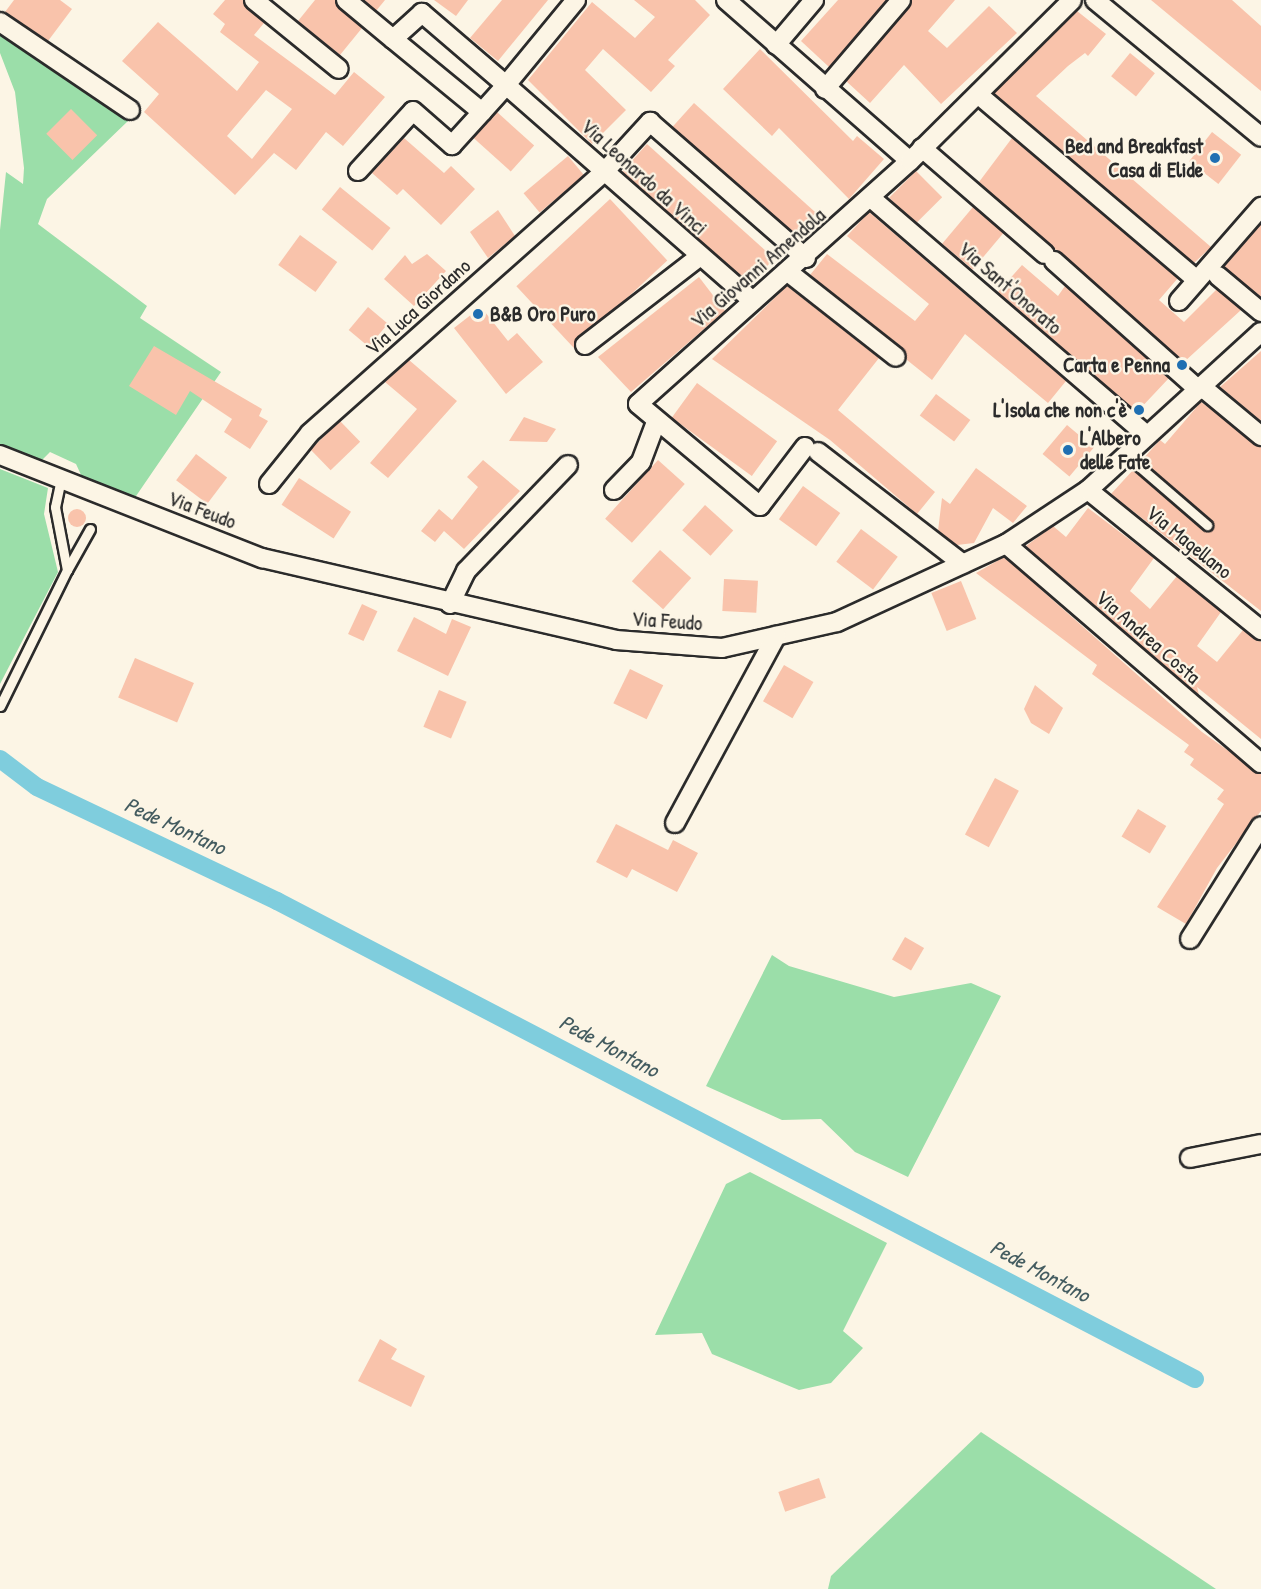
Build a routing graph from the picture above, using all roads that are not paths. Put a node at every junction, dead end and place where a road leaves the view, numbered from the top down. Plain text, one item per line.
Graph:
1 (254, 0) edge
2 (346, 0) edge
3 (576, 0) edge
4 (726, 0) edge
5 (814, 0) edge
6 (901, 0) edge
7 (1072, 0) edge
8 (1095, 0) edge
9 (0, 22) edge
10 (393, 39) junction
11 (776, 45) junction
12 (339, 69) dead end
13 (506, 85) junction
14 (825, 89) junction
15 (980, 96) junction
16 (130, 110) dead end
17 (482, 112) junction
18 (1261, 137) edge
19 (916, 155) junction
20 (358, 171) dead end
21 (605, 171) junction
22 (871, 198) junction
23 (1261, 207) edge
24 (700, 256) junction
25 (806, 258) junction
26 (788, 272) junction
27 (1218, 276) dead end
28 (1196, 279) junction
29 (753, 301) junction
30 (1179, 301) dead end
31 (1261, 312) edge
32 (1261, 332) edge
33 (585, 345) dead end
34 (896, 357) dead end
35 (1201, 389) junction
36 (656, 422) junction
37 (1147, 435) junction
38 (1261, 436) edge
39 (0, 455) edge
40 (1127, 456) junction
41 (568, 465) dead end
42 (61, 479) junction
43 (269, 484) dead end
44 (614, 490) dead end
45 (1088, 490) junction
46 (1207, 525) dead end
47 (90, 529) dead end
48 (1006, 544) junction
49 (963, 564) junction
50 (67, 570) junction
51 (450, 604) junction
52 (1261, 630) edge
53 (776, 636) junction
54 (0, 706) edge
55 (1261, 763) edge
56 (675, 823) dead end
57 (1261, 826) edge
58 (1190, 939) dead end
59 (1261, 1144) edge
60 (1190, 1158) dead end

1 - 12 street
2 - 10 street
3 - 13 street
4 - 11 street
5 - 11 street
6 - 14 street
7 - 15 street, Via Giovanni Amendola
8 - 18 street
9 - 16 street
10 - 13 street, Via Leonardo da Vinci
10 - 17 street
11 - 14 street
13 - 17 street
13 - 21 street, Via Leonardo da Vinci
14 - 19 street
15 - 19 street, Via Giovanni Amendola
15 - 28 street
17 - 20 street
19 - 22 street, Via Giovanni Amendola
19 - 35 street
21 - 24 street, Via Leonardo da Vinci
21 - 25 street, Via Luca Giordano
21 - 43 street, Via Luca Giordano
22 - 25 street, Via Giovanni Amendola
22 - 37 street, Via Sant'Onorato
23 - 28 street
24 - 29 street, Via Leonardo da Vinci
24 - 33 street
25 - 26 street, Via Giovanni Amendola
26 - 29 street, Via Giovanni Amendola
26 - 34 street
27 - 31 street
28 - 30 street
29 - 36 street, Via Giovanni Amendola
32 - 35 street, Via Feudo
35 - 37 street, Via Feudo
35 - 38 street
36 - 44 street
36 - 49 street, Via Giovanni Amendola
37 - 40 street, Via Feudo
39 - 42 street, Via Feudo
40 - 45 street, Via Feudo
40 - 46 lane
41 - 51 street
42 - 50 lane
42 - 51 street, Via Feudo
45 - 48 street, Via Feudo
45 - 52 street, Via Magellano
47 - 50 lane
48 - 49 street, Via Feudo
48 - 55 street, Via Andrea Costa
49 - 53 street, Via Feudo
50 - 54 lane
51 - 53 street, Via Feudo
53 - 56 street
57 - 58 street
59 - 60 street

